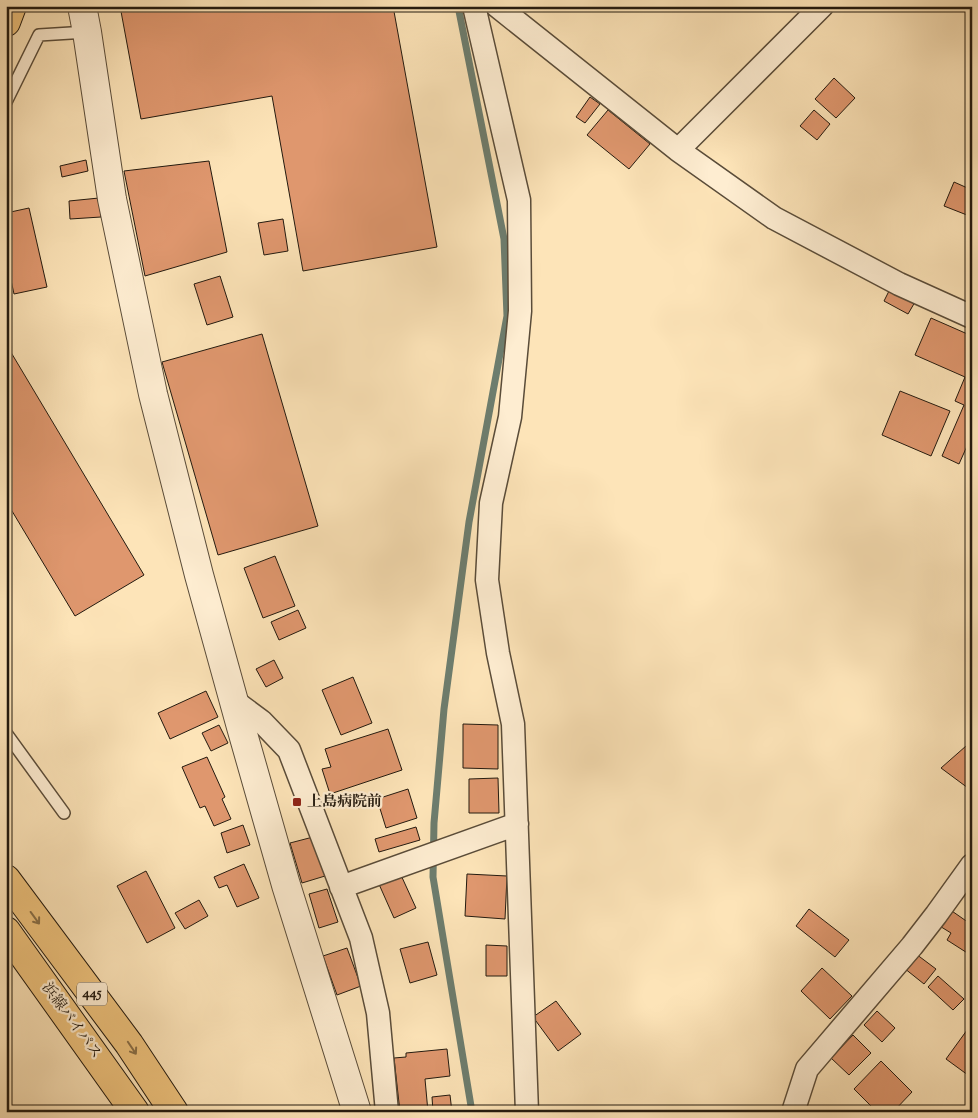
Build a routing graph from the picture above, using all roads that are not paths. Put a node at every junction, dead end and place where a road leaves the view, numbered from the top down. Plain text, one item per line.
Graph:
1 (12, 6) edge
2 (474, 6) edge
3 (497, 6) edge
4 (822, 6) edge
5 (85, 19) edge
6 (6, 22) edge
7 (6, 102) edge
8 (678, 150) junction
9 (972, 317) edge
10 (234, 701) junction
11 (6, 733) edge
12 (64, 814) dead end
13 (518, 824) junction
14 (972, 864) edge
15 (6, 878) edge
16 (341, 886) junction
17 (6, 931) edge
18 (135, 1112) edge
19 (174, 1112) edge
20 (357, 1112) edge
21 (387, 1112) edge
22 (527, 1112) edge
23 (794, 1112) edge

1 - 6 highway
2 - 13 street
3 - 8 street
4 - 8 street
5 - 7 lane
5 - 10 street
8 - 9 street
10 - 16 street
10 - 20 street
11 - 12 lane
13 - 16 street
13 - 22 street
14 - 23 street
15 -> 19 highway, 445
16 - 21 street
17 - 18 highway, 浜線バイパス / 445

